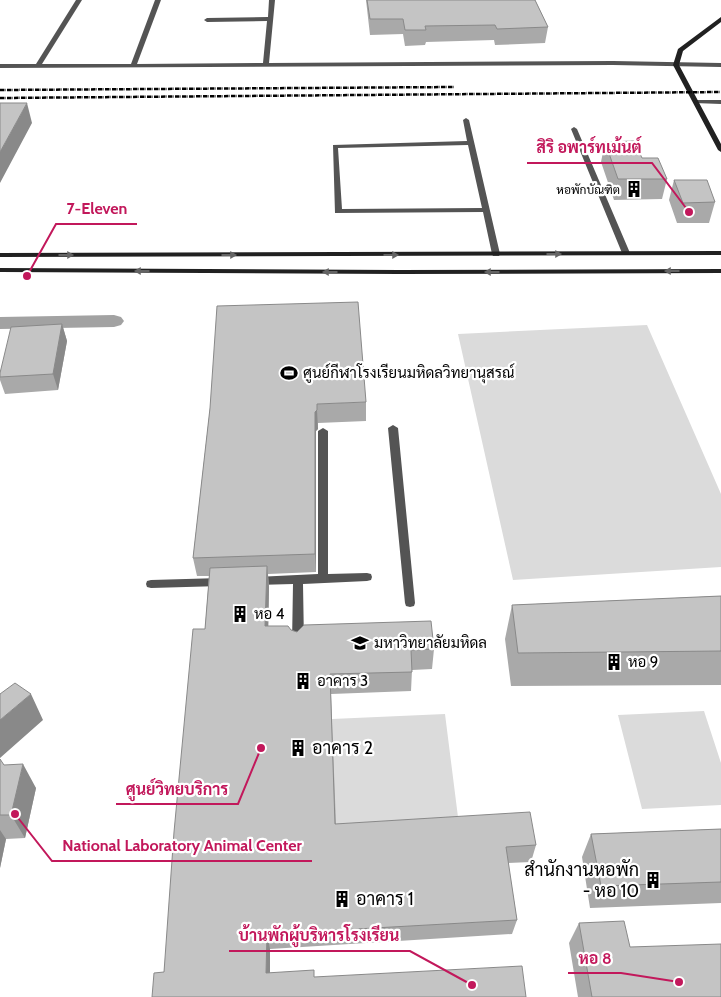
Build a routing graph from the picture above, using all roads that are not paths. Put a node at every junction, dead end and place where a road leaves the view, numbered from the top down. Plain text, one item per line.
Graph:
1 (79, 0) edge
2 (158, 0) edge
3 (272, 0) edge
4 (270, 19) junction
5 (721, 19) edge
6 (207, 20) dead end
7 (266, 64) junction
8 (133, 65) junction
9 (676, 65) junction
10 (721, 65) edge
11 (0, 66) edge
12 (38, 66) junction
13 (696, 102) junction
14 (721, 102) edge
15 (466, 120) dead end
16 (574, 128) dead end
17 (472, 144) junction
18 (721, 150) edge
19 (485, 210) junction
20 (626, 253) junction
21 (721, 253) edge
22 (496, 254) junction
23 (0, 255) edge
24 (0, 270) edge
25 (721, 271) edge
26 (393, 428) dead end
27 (323, 431) dead end
28 (367, 577) dead end
29 (324, 578) junction
30 (298, 579) junction
31 (248, 581) edge
32 (228, 582) edge
33 (151, 584) dead end
34 (410, 603) dead end
35 (298, 646) edge

1 - 12 street
2 - 8 street
3 - 4 street
4 - 6 street
4 - 7 street
5 - 9 main road
7 - 8 street
7 - 9 street
8 - 12 street
9 - 10 street
9 - 13 main road
11 - 12 street
13 - 14 street
13 - 18 main road
15 - 17 street
16 - 20 street
17 - 19 street
17 - 19 street
19 - 22 street
20 - 21 main road
22 -> 20 main road
23 -> 22 main road
25 -> 24 main road
26 - 34 street
27 - 29 street
28 - 29 street
29 - 30 street
30 - 31 street
30 - 35 street
32 - 33 street

